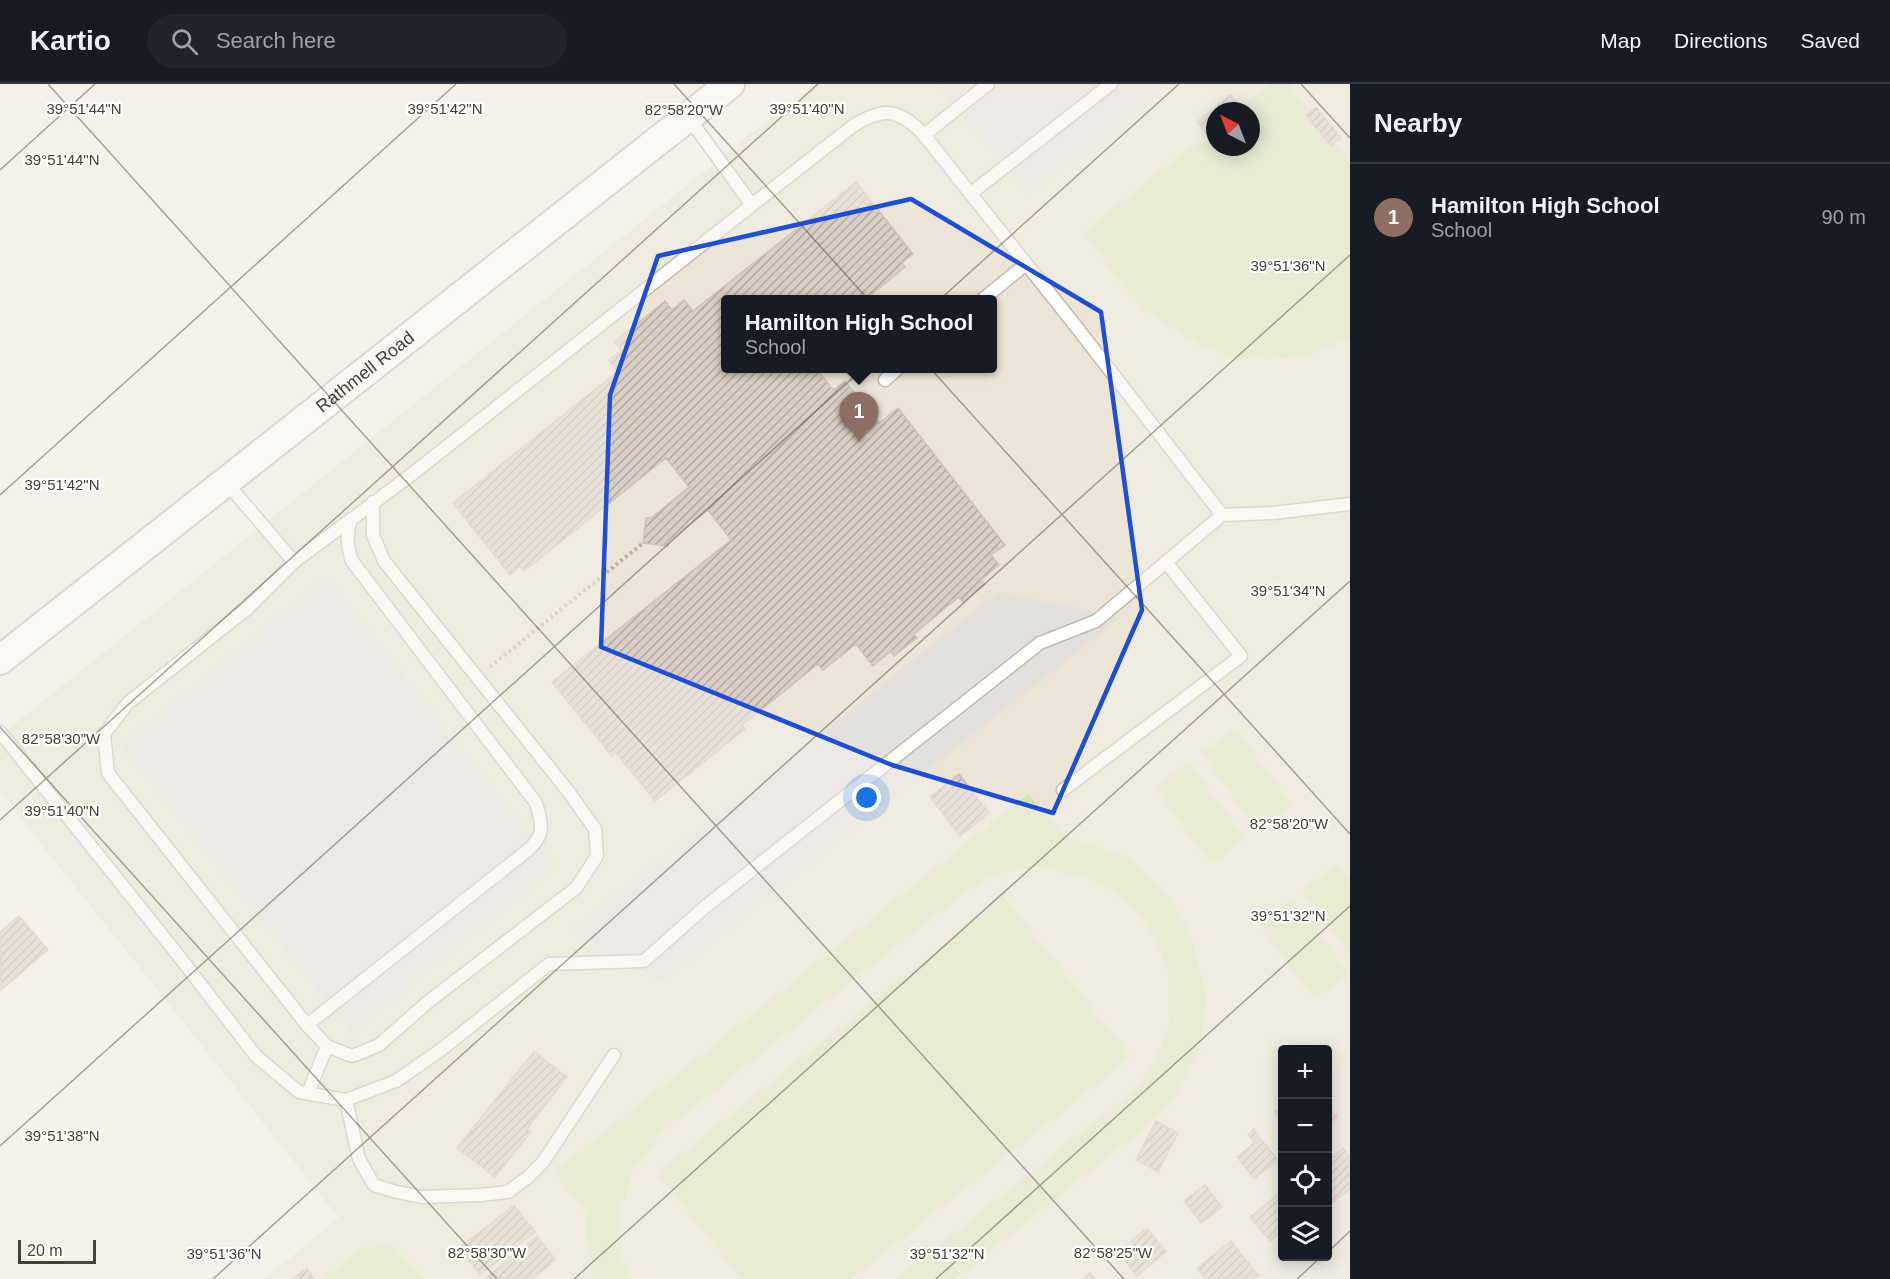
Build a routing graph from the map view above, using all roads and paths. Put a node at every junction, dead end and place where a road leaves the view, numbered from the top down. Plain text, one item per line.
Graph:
1 (730, 84) edge
2 (988, 84) edge
3 (1111, 84) edge
4 (688, 117) junction
5 (924, 135) junction
6 (970, 194) junction
7 (752, 205) junction
8 (1026, 264) junction
9 (988, 295) edge
10 (893, 373) edge
11 (885, 380) dead end
12 (225, 482) junction
13 (373, 502) junction
14 (1350, 504) edge
15 (1222, 515) junction
16 (351, 519) junction
17 (643, 543) dead end
18 (294, 562) junction
19 (1166, 562) junction
20 (0, 660) edge
21 (478, 677) junction
22 (0, 732) edge
23 (1063, 790) dead end
24 (307, 1025) junction
25 (327, 1046) junction
26 (614, 1055) dead end
27 (308, 1094) junction
28 (346, 1100) junction

1 - 4 street, Rathmell Road
2 - 5 lane
3 - 6 lane
4 - 7 lane
4 - 12 street, Rathmell Road
5 - 6 lane
5 - 7 lane
6 - 8 lane
7 - 13 lane
8 - 9 lane
8 - 15 lane
10 - 11 lane
12 - 18 lane
12 - 20 street, Rathmell Road
13 - 16 lane
13 - 21 lane
14 - 15 lane
15 - 19 lane
16 - 18 lane
16 - 24 lane
17 - 21 path
18 - 24 lane
19 - 23 lane
19 - 28 lane
21 - 25 lane
22 - 27 lane
24 - 25 lane
25 - 27 lane
26 - 28 lane
27 - 28 lane

